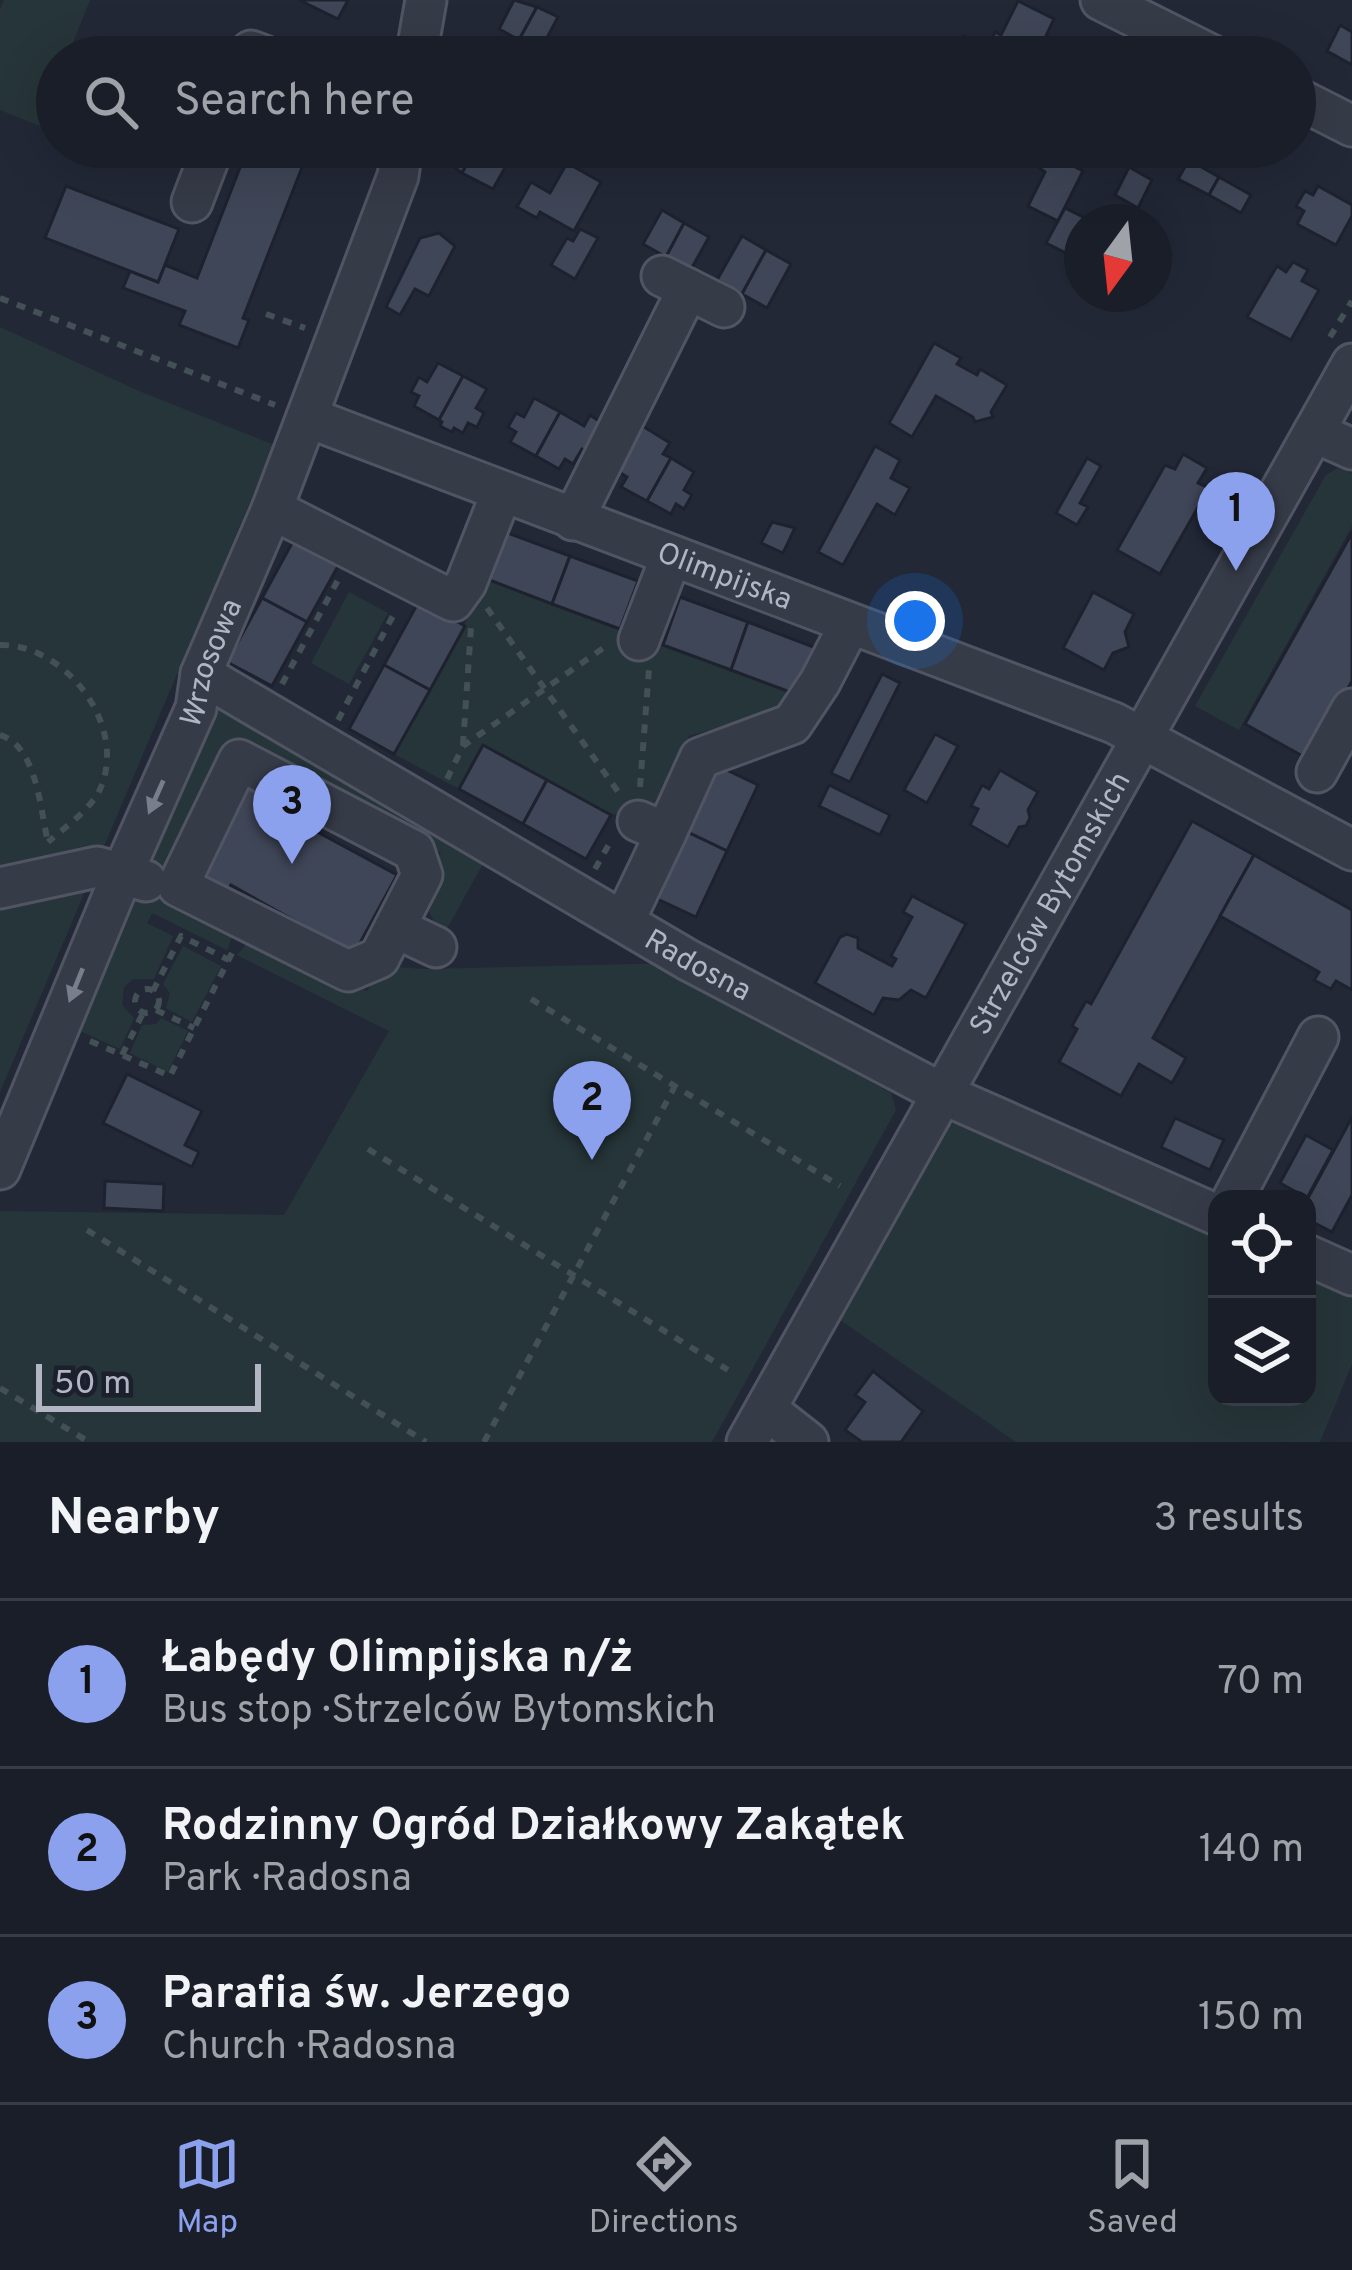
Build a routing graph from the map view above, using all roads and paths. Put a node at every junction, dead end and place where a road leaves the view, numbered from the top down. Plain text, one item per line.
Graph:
1 (426, 0) edge
2 (1102, 0) edge
3 (420, 36) edge
4 (1173, 36) edge
5 (1316, 108) edge
6 (1352, 126) edge
7 (205, 168) edge
8 (399, 168) edge
9 (191, 202) dead end
10 (0, 298) edge
11 (724, 307) dead end
12 (266, 314) dead end
13 (325, 335) dead end
14 (1352, 364) edge
15 (307, 417) junction
16 (1314, 432) junction
17 (1352, 449) edge
18 (502, 492) junction
19 (272, 509) junction
20 (573, 520) junction
21 (354, 550) junction
22 (671, 556) junction
23 (412, 580) junction
24 (480, 598) dead end
25 (472, 612) dead end
26 (850, 623) junction
27 (640, 640) joint
28 (0, 645) edge
29 (585, 664) dead end
30 (201, 674) junction
31 (546, 690) junction
32 (272, 701) dead end
33 (1352, 709) edge
34 (0, 735) edge
35 (1144, 735) junction
36 (330, 736) dead end
37 (463, 746) junction
38 (1317, 772) dead end
39 (446, 781) dead end
40 (652, 827) junction
41 (48, 842) junction
42 (1352, 850) edge
43 (109, 872) junction
44 (587, 884) dead end
45 (178, 886) junction
46 (0, 888) edge
47 (248, 921) junction
48 (624, 921) junction
49 (396, 928) junction
50 (436, 947) dead end
51 (229, 960) junction
52 (153, 991) junction
53 (530, 999) dead end
54 (156, 1010) junction
55 (142, 1012) junction
56 (58, 1027) junction
57 (194, 1028) junction
58 (1318, 1037) dead end
59 (122, 1054) junction
60 (674, 1088) junction
61 (943, 1094) junction
62 (368, 1149) dead end
63 (0, 1169) edge
64 (840, 1186) dead end
65 (1238, 1190) edge
66 (1208, 1211) edge
67 (87, 1230) dead end
68 (1316, 1259) edge
69 (1352, 1275) edge
70 (573, 1276) junction
71 (728, 1370) dead end
72 (0, 1388) edge
73 (756, 1425) edge
74 (89, 1442) edge
75 (426, 1442) edge
76 (484, 1442) edge
77 (808, 1442) edge

1 - 3 street
2 - 4 street
5 - 6 street
7 - 9 street
8 - 15 street, Wrzosowa
10 - 15 path
11 - 20 street
12 - 13 path
14 - 16 street, Strzelców Bytomskich
15 - 18 street, Olimpijska
15 - 19 street, Wrzosowa
16 - 17 street
16 - 35 street, Strzelców Bytomskich
18 - 20 street, Olimpijska
18 - 23 street
19 - 21 street
19 - 30 street, Wrzosowa
20 - 22 street, Olimpijska
21 - 23 street
21 - 32 path
22 - 26 street, Olimpijska
22 - 27 street
23 - 36 path
24 - 31 path
25 - 37 path
26 - 35 street, Olimpijska
26 - 40 street
27 - 40 path
28 - 41 path
29 - 31 path
30 -> 43 street, Wrzosowa
30 - 48 street, Radosna
31 - 37 path
31 - 40 path
33 - 38 street
34 - 41 path
35 - 42 street, Olimpijska
35 - 61 street, Strzelców Bytomskich
37 - 39 path
40 - 44 path
40 - 48 street
41 - 43 path
43 - 45 street
43 - 46 street
43 -> 56 street, Wrzosowa
45 - 47 street
45 - 49 street
47 - 49 street
47 - 51 path
48 - 61 street, Radosna
49 - 50 street
51 - 52 path
51 - 57 path
52 - 54 path
52 - 55 path
53 - 60 path
54 - 55 path
54 - 57 path
55 - 59 path
56 - 59 path
56 - 63 street, Wrzosowa
57 - 59 path
58 - 65 street
60 - 64 path
60 - 70 path
61 - 66 street, Radosna
61 - 73 street, Strzelców Bytomskich
62 - 70 path
67 - 75 path
68 - 69 street
70 - 71 path
70 - 76 path
72 - 74 path
73 - 77 street

